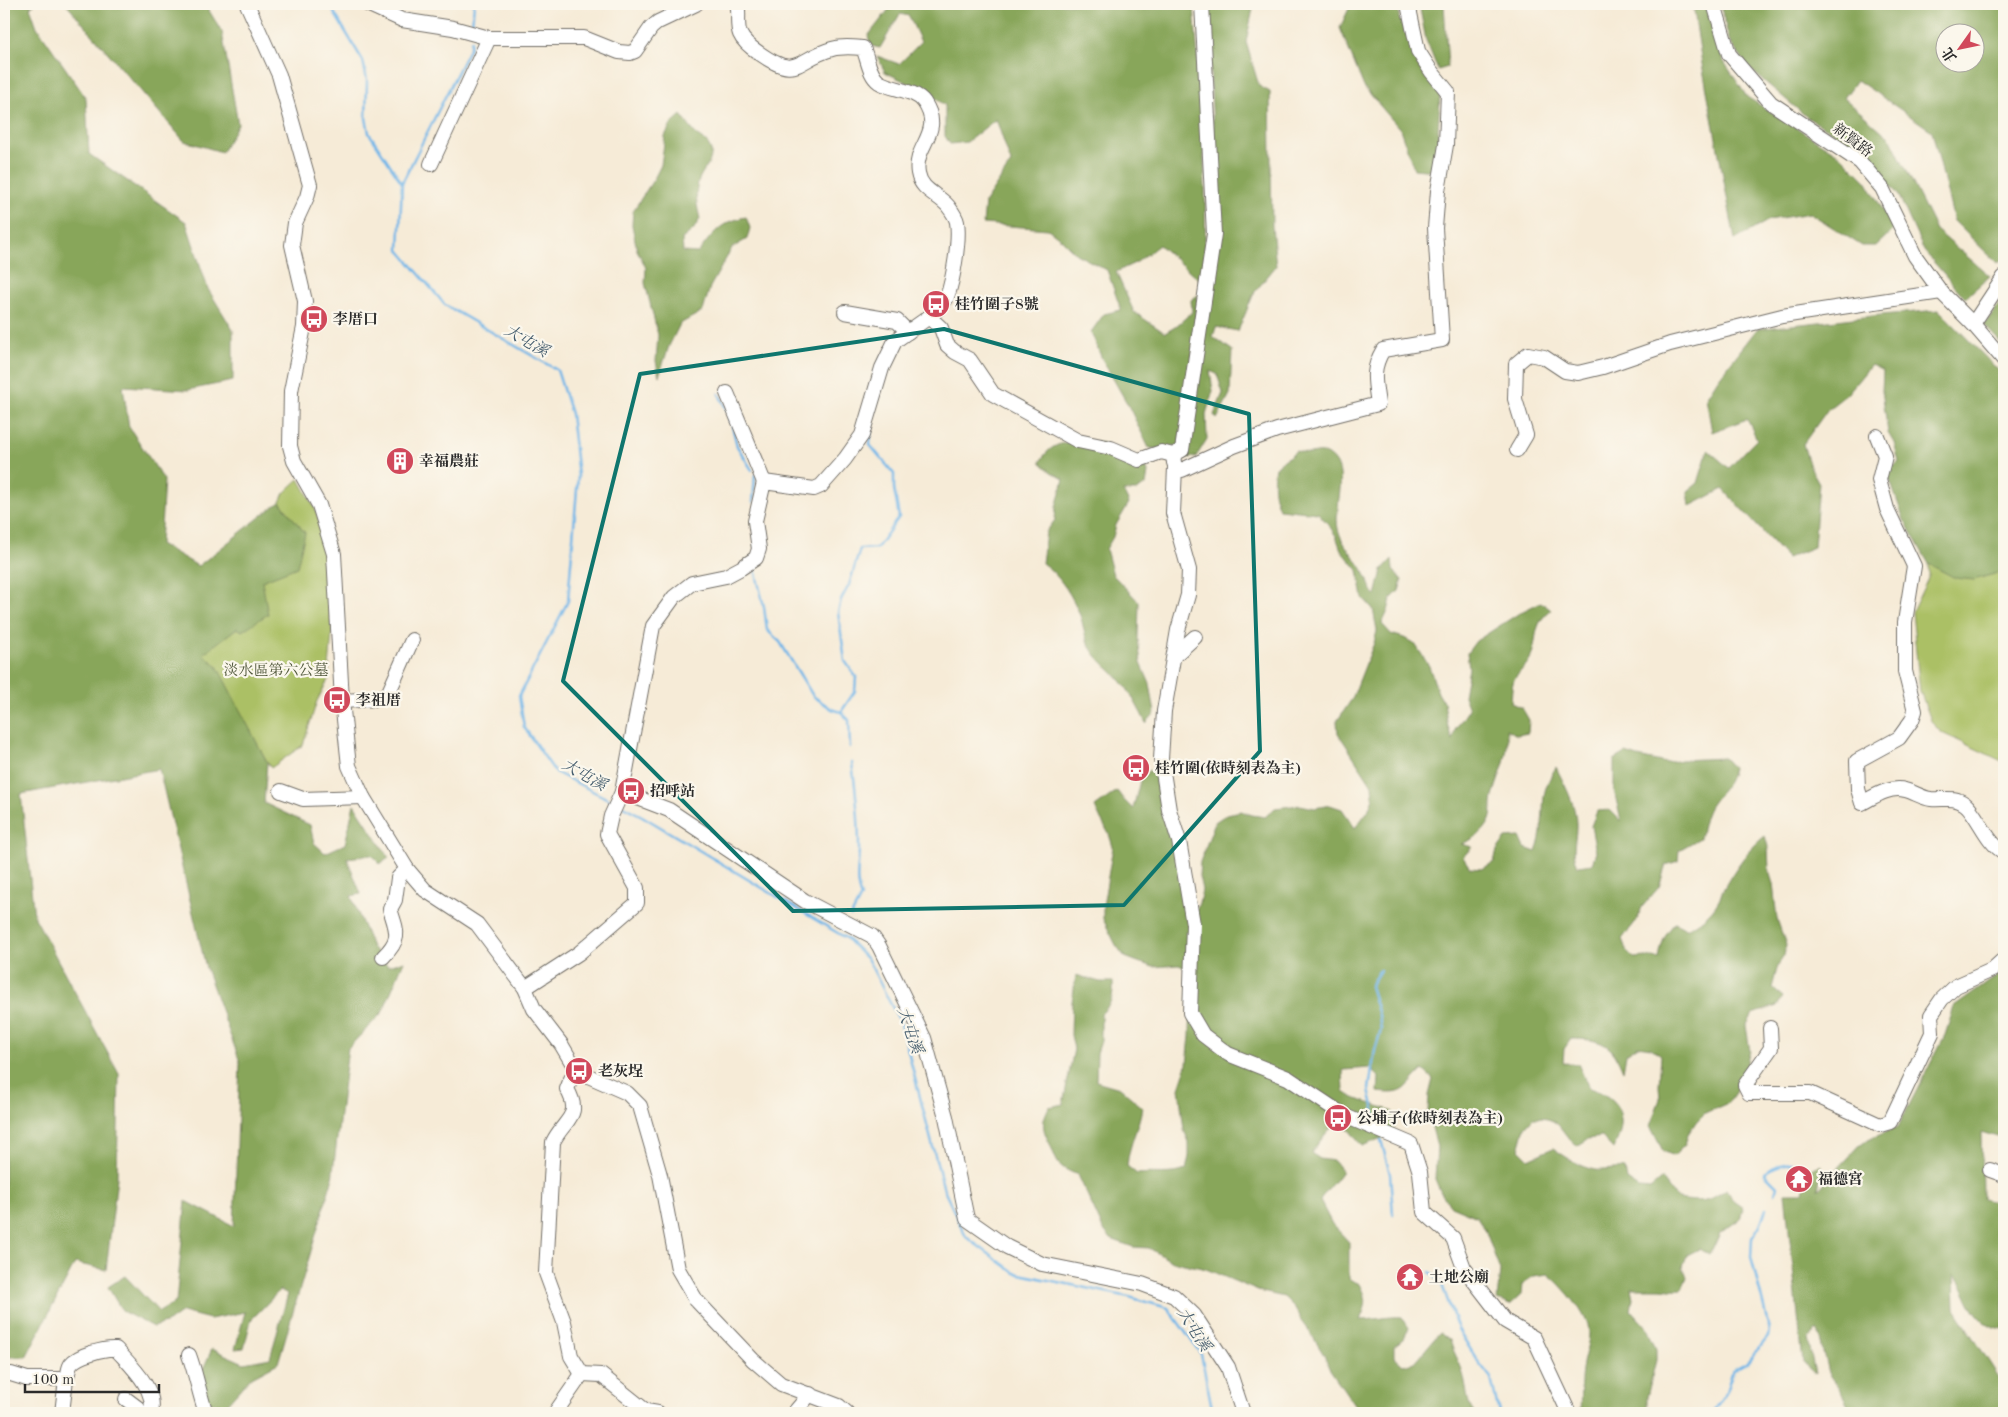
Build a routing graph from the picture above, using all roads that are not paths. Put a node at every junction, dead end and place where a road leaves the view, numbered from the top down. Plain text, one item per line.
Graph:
1 (246, 4) edge
2 (368, 4) edge
3 (696, 4) edge
4 (737, 4) edge
5 (1202, 4) edge
6 (1408, 4) edge
7 (1714, 4) edge
8 (489, 38) junction
9 (431, 164) dead end
10 (2004, 277) edge
11 (1941, 292) junction
12 (845, 312) dead end
13 (929, 317) junction
14 (1973, 324) junction
15 (908, 332) junction
16 (2004, 360) edge
17 (727, 393) dead end
18 (1877, 436) dead end
19 (1517, 450) dead end
20 (1174, 461) junction
21 (764, 482) junction
22 (1195, 637) dead end
23 (412, 640) dead end
24 (1174, 656) junction
25 (342, 701) junction
26 (281, 791) dead end
27 (621, 795) junction
28 (363, 797) junction
29 (2004, 852) edge
30 (407, 869) junction
31 (382, 957) dead end
32 (2004, 958) edge
33 (525, 988) junction
34 (1770, 1028) dead end
35 (576, 1071) junction
36 (1990, 1170) dead end
37 (2004, 1175) edge
38 (189, 1355) dead end
39 (4, 1374) edge
40 (582, 1374) junction
41 (66, 1379) junction
42 (810, 1394) junction
43 (126, 1399) dead end
44 (62, 1413) edge
45 (141, 1413) edge
46 (151, 1413) edge
47 (206, 1413) edge
48 (556, 1413) edge
49 (658, 1413) edge
50 (794, 1413) edge
51 (847, 1413) edge
52 (1243, 1413) edge
53 (1569, 1413) edge

1 - 25 street
2 - 8 street
3 - 8 street
4 - 13 street
5 - 20 street
6 - 20 street
7 - 11 street, 新賢路
8 - 9 street
10 - 14 street
11 - 14 street, 新賢路
11 - 19 street
12 - 15 street
13 - 15 street
13 - 20 street
14 - 16 street, 新賢路
15 - 21 street
17 - 21 street
18 - 29 street
20 - 24 street
21 - 27 street
22 - 24 street
23 - 25 street
24 - 53 street
25 - 28 street
26 - 28 street
27 - 33 street
27 - 52 street
28 - 30 street
30 - 31 street
30 - 33 street
32 - 34 street
33 - 35 street
35 - 40 street
35 - 42 street
36 - 37 street
38 - 47 street
39 - 41 street
40 - 48 street
40 - 49 street
41 - 44 street
41 - 46 street
42 - 50 street
42 - 51 street
43 - 45 street

